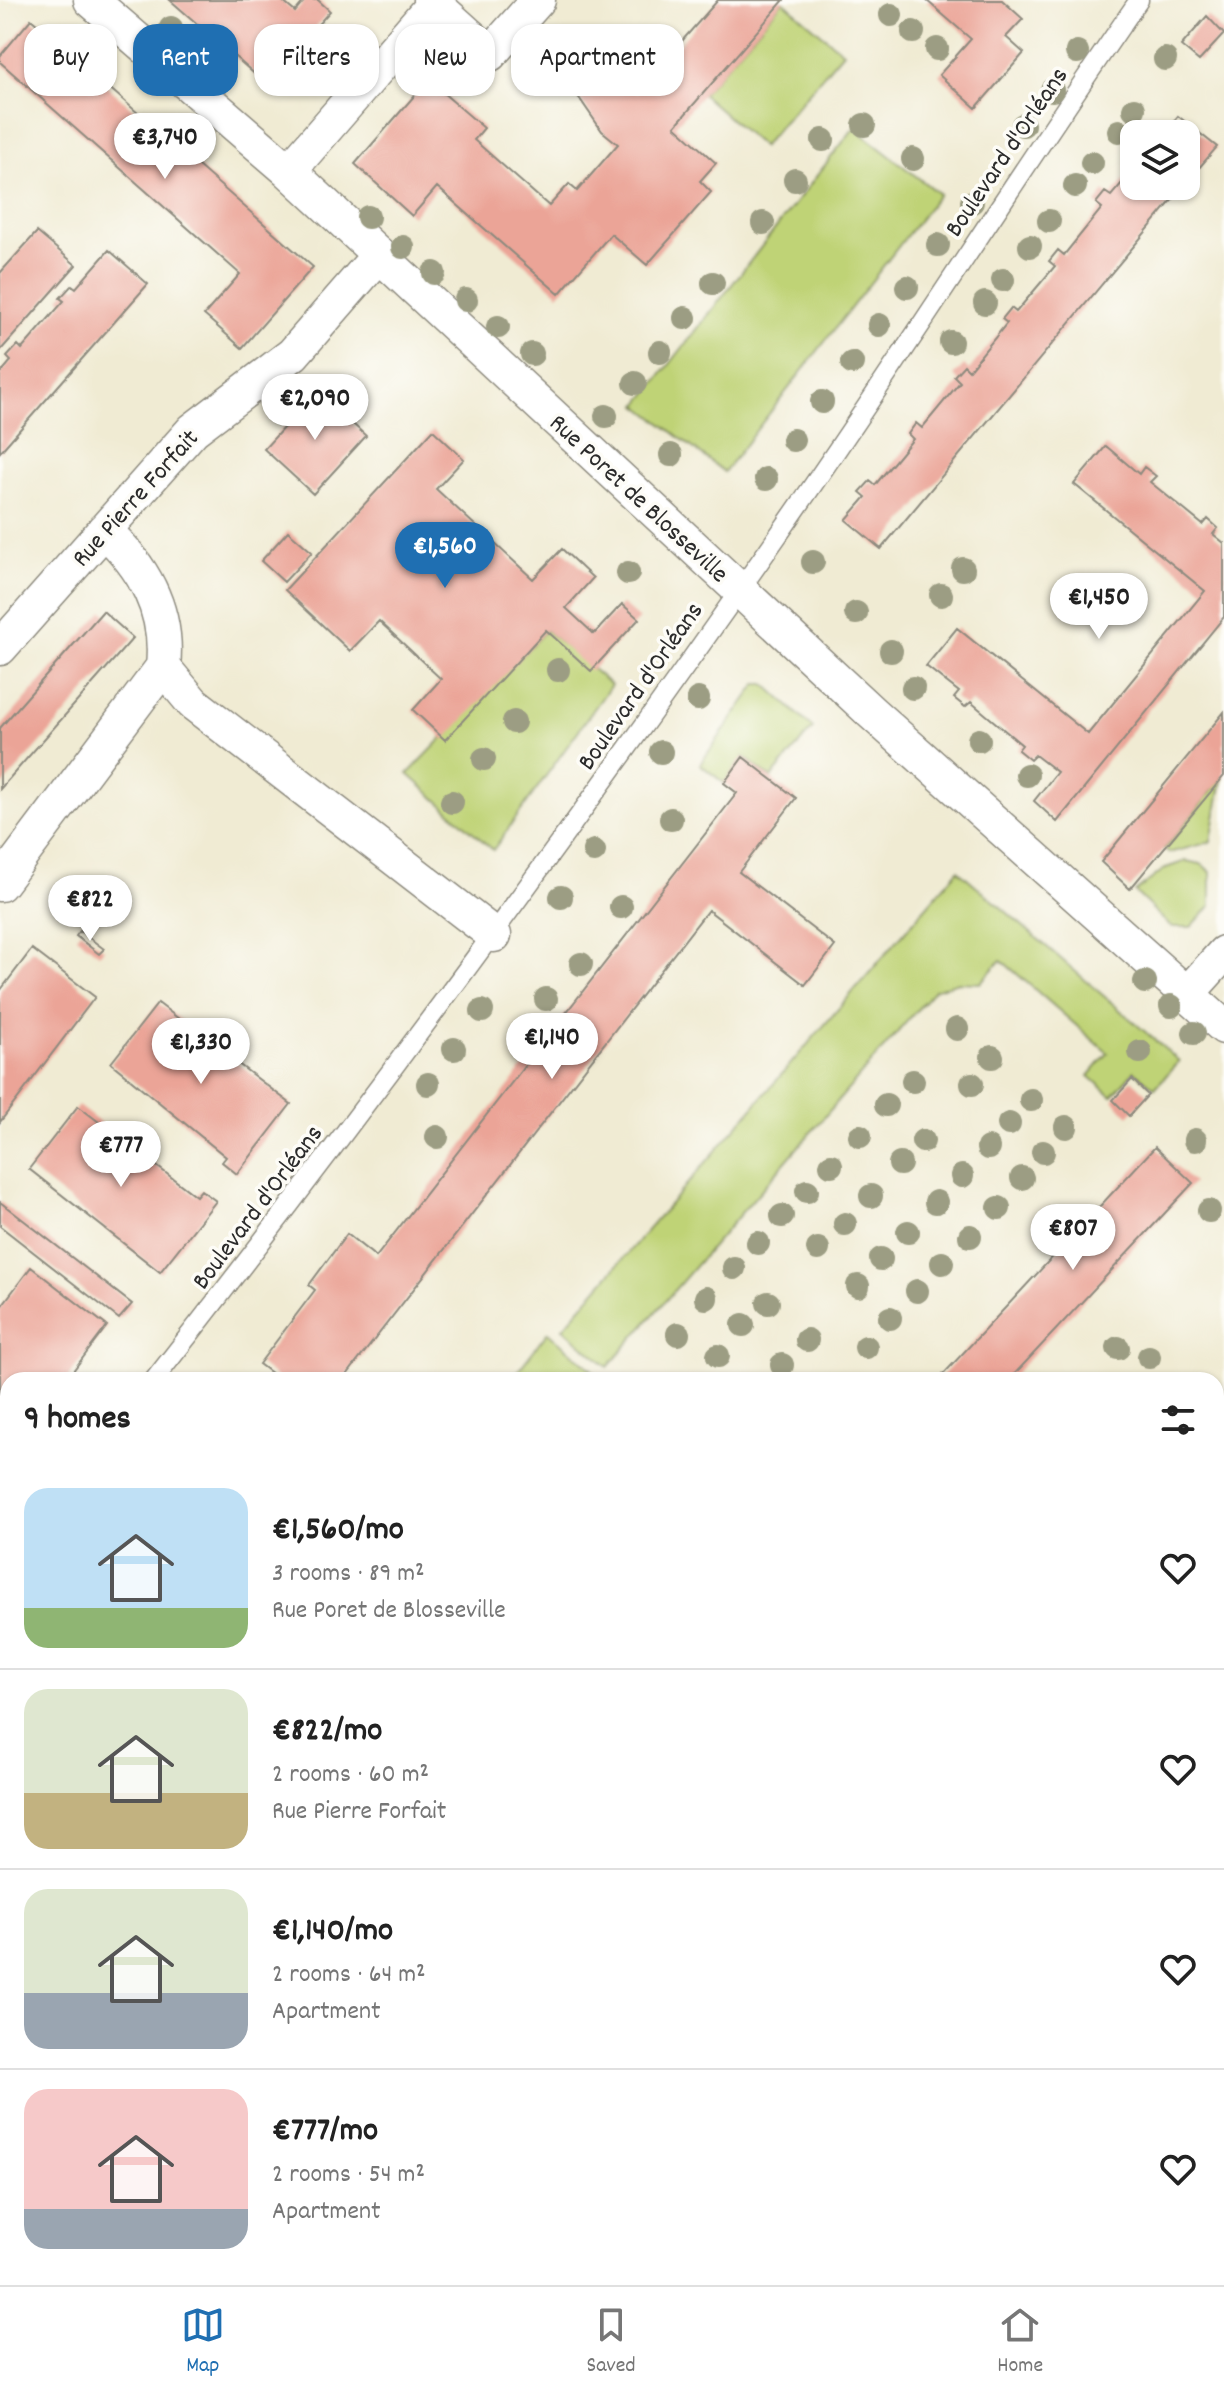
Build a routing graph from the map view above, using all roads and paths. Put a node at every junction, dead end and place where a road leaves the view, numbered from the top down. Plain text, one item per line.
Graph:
1 (91, 0) edge
2 (538, 0) edge
3 (1139, 0) edge
4 (433, 1) edge
5 (289, 171) junction
6 (379, 255) junction
7 (104, 530) junction
8 (739, 590) junction
9 (0, 648) edge
10 (163, 667) junction
11 (0, 884) edge
12 (494, 935) junction
13 (1224, 953) edge
14 (1188, 993) junction
15 (1224, 1027) edge
16 (160, 1372) edge

1 - 5 street, Rue Poret de Blosseville
2 - 4 street
3 - 8 lane, Boulevard d'Orléans
4 - 5 street
5 - 6 street, Rue Poret de Blosseville
6 - 7 street, Rue Pierre Forfait
6 - 8 street, Rue Poret de Blosseville
7 - 9 street, Rue Pierre Forfait
7 - 10 street
8 - 12 lane, Boulevard d'Orléans
8 - 14 street, Rue Poret de Blosseville
10 - 11 street
10 - 12 street
12 - 16 lane, Boulevard d'Orléans
13 - 14 street
14 - 15 street, Rue Poret de Blosseville

